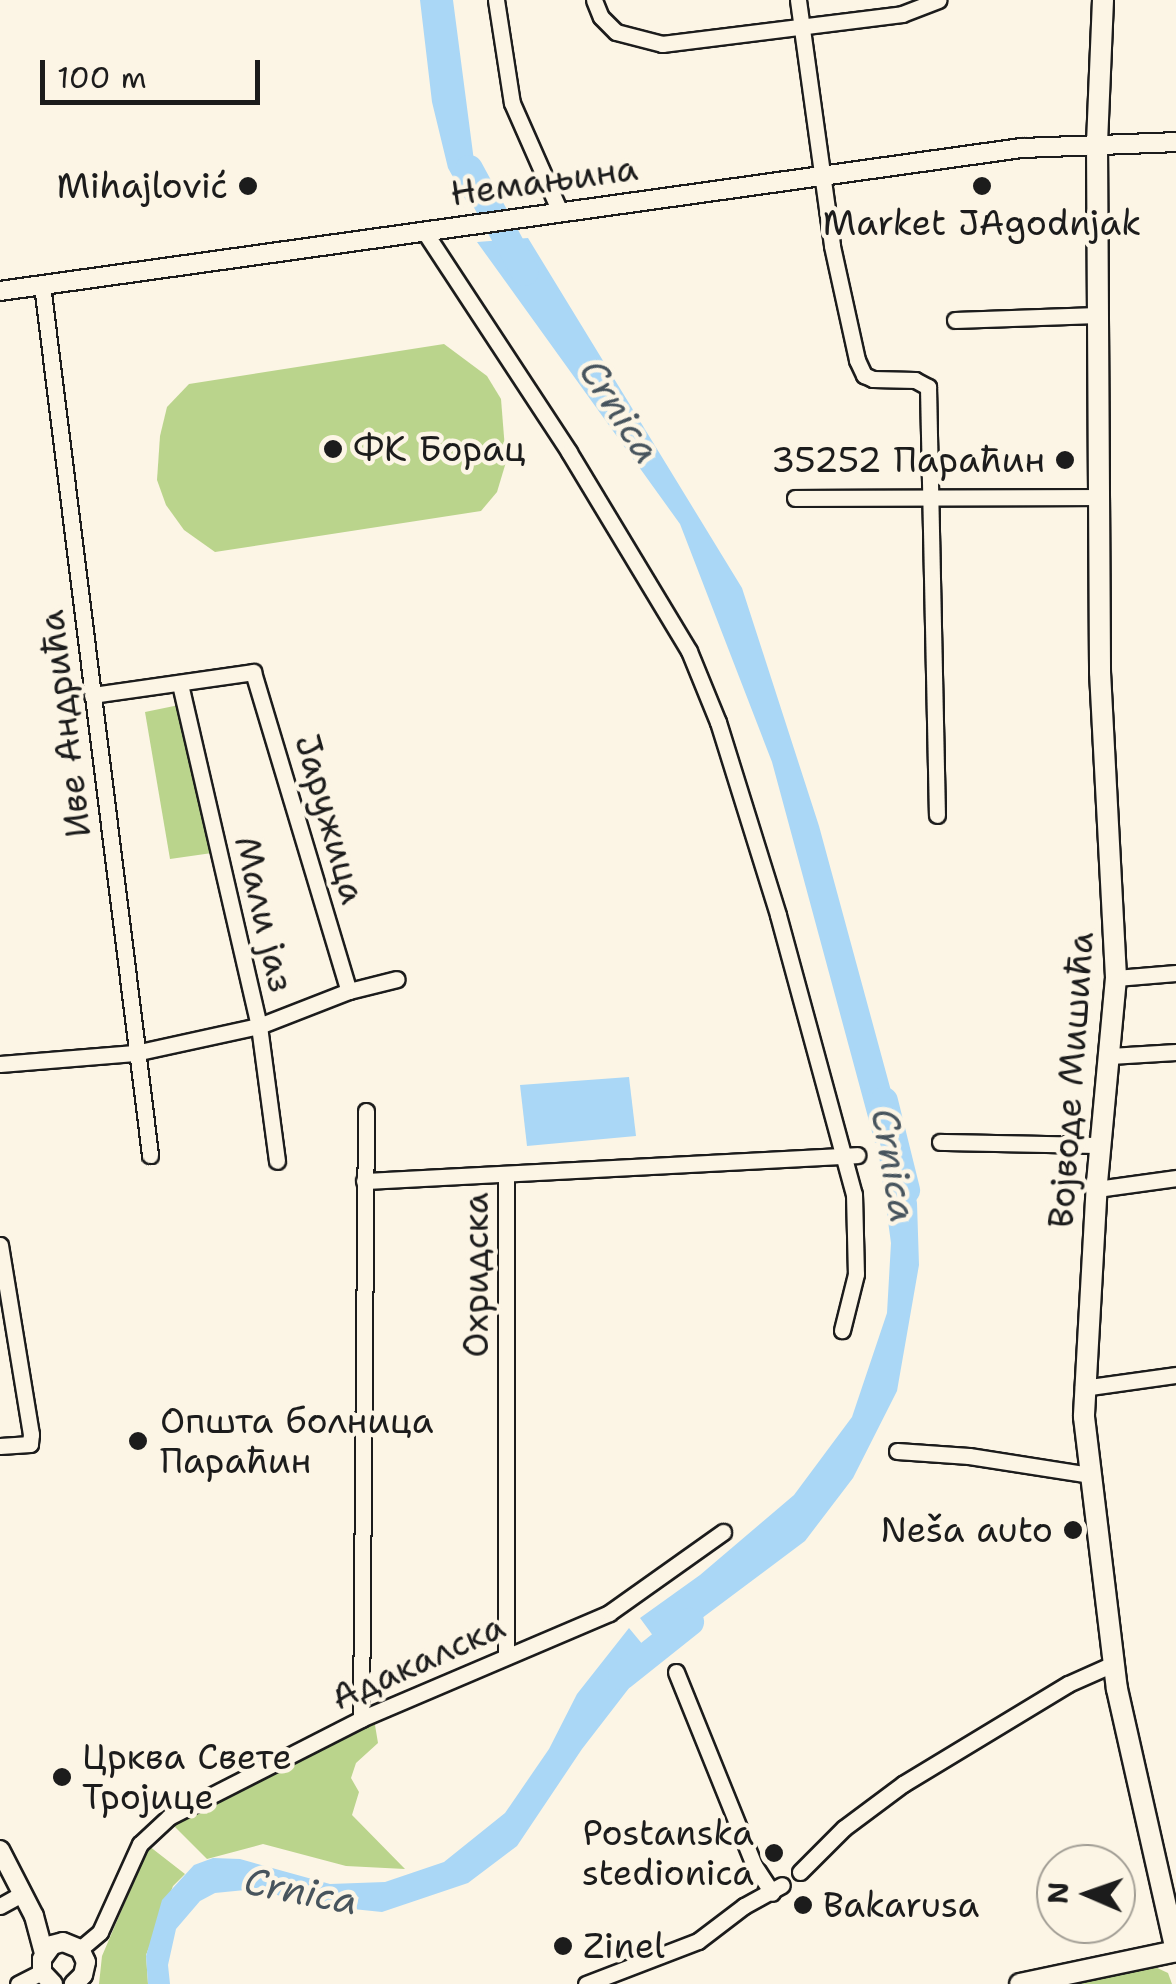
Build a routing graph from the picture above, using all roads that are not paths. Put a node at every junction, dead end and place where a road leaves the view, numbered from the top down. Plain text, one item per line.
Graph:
1 (496, 0) edge
2 (594, 0) edge
3 (798, 0) edge
4 (938, 0) edge
5 (1104, 0) edge
6 (802, 28) junction
7 (1176, 142) edge
8 (1097, 144) junction
9 (822, 178) junction
10 (554, 212) junction
11 (432, 229) junction
12 (42, 285) junction
13 (0, 291) edge
14 (1098, 315) junction
15 (955, 320) dead end
16 (1099, 497) junction
17 (795, 498) dead end
18 (933, 498) junction
19 (180, 684) junction
20 (92, 696) junction
21 (938, 816) dead end
22 (1176, 973) edge
23 (1116, 978) junction
24 (397, 979) dead end
25 (349, 990) junction
26 (259, 1026) junction
27 (1176, 1052) edge
28 (134, 1053) junction
29 (1110, 1056) junction
30 (0, 1064) edge
31 (366, 1111) dead end
32 (940, 1142) dead end
33 (1100, 1145) junction
34 (150, 1155) dead end
35 (850, 1155) junction
36 (277, 1161) dead end
37 (506, 1175) junction
38 (1176, 1178) edge
39 (364, 1182) junction
40 (1097, 1189) junction
41 (0, 1245) edge
42 (842, 1330) dead end
43 (1176, 1375) edge
44 (1083, 1388) junction
45 (0, 1446) edge
46 (897, 1451) dead end
47 (1090, 1475) junction
48 (723, 1532) dead end
49 (506, 1654) junction
50 (1113, 1664) junction
51 (676, 1672) dead end
52 (361, 1720) junction
53 (0, 1850) edge
54 (800, 1872) dead end
55 (22, 1894) junction
56 (0, 1906) edge
57 (80, 1950) junction
58 (1176, 1951) edge
59 (49, 1963) edge
60 (81, 1981) edge
61 (18, 1984) edge
62 (586, 1984) edge
63 (1020, 1984) edge

1 - 10 street
2 - 6 street
3 - 6 street
4 - 6 street
5 - 8 main road, Војводе Мишића
6 - 9 street
7 - 8 street, Немањина
8 - 9 street, Немањина
8 - 14 main road, Војводе Мишића
9 - 10 street, Немањина
9 - 18 street
10 - 11 street, Немањина
11 - 12 street, Немањина
11 - 35 street
12 - 13 street, Немањина
12 - 20 street, Иве Андрића
14 - 15 street
14 - 16 main road, Војводе Мишића
16 - 18 street
16 - 23 main road, Војводе Мишића
17 - 18 street
18 - 21 street
19 - 20 street
19 - 25 street, Јаружица
19 - 26 street, Мали јаз
20 - 28 street, Иве Андрића
22 - 23 street
23 - 29 main road, Војводе Мишића
24 - 25 street
25 - 26 street
26 - 28 street
26 - 36 street, Мали јаз
27 - 29 street
28 - 30 street
28 - 34 street, Иве Андрића
29 - 33 main road, Војводе Мишића
31 - 39 street
32 - 33 street
33 - 40 main road, Војводе Мишића
35 - 37 street, Охридска
35 - 42 street
37 - 39 street
37 - 49 street, Охридска
38 - 40 street
39 - 52 street
40 - 44 main road, Војводе Мишића
41 - 45 street
43 - 44 street
44 - 47 main road, Војводе Мишића
46 - 47 street
47 - 50 main road, Војводе Мишића
48 - 49 street, Адакалска
49 - 52 street, Адакалска
50 - 54 street
50 - 58 main road, Војводе Мишића
51 - 62 street
52 - 57 street, Адакалска
53 - 55 street
55 - 56 street
55 - 59 street
57 - 59 street
57 - 60 street
58 - 63 main road
59 - 61 street

